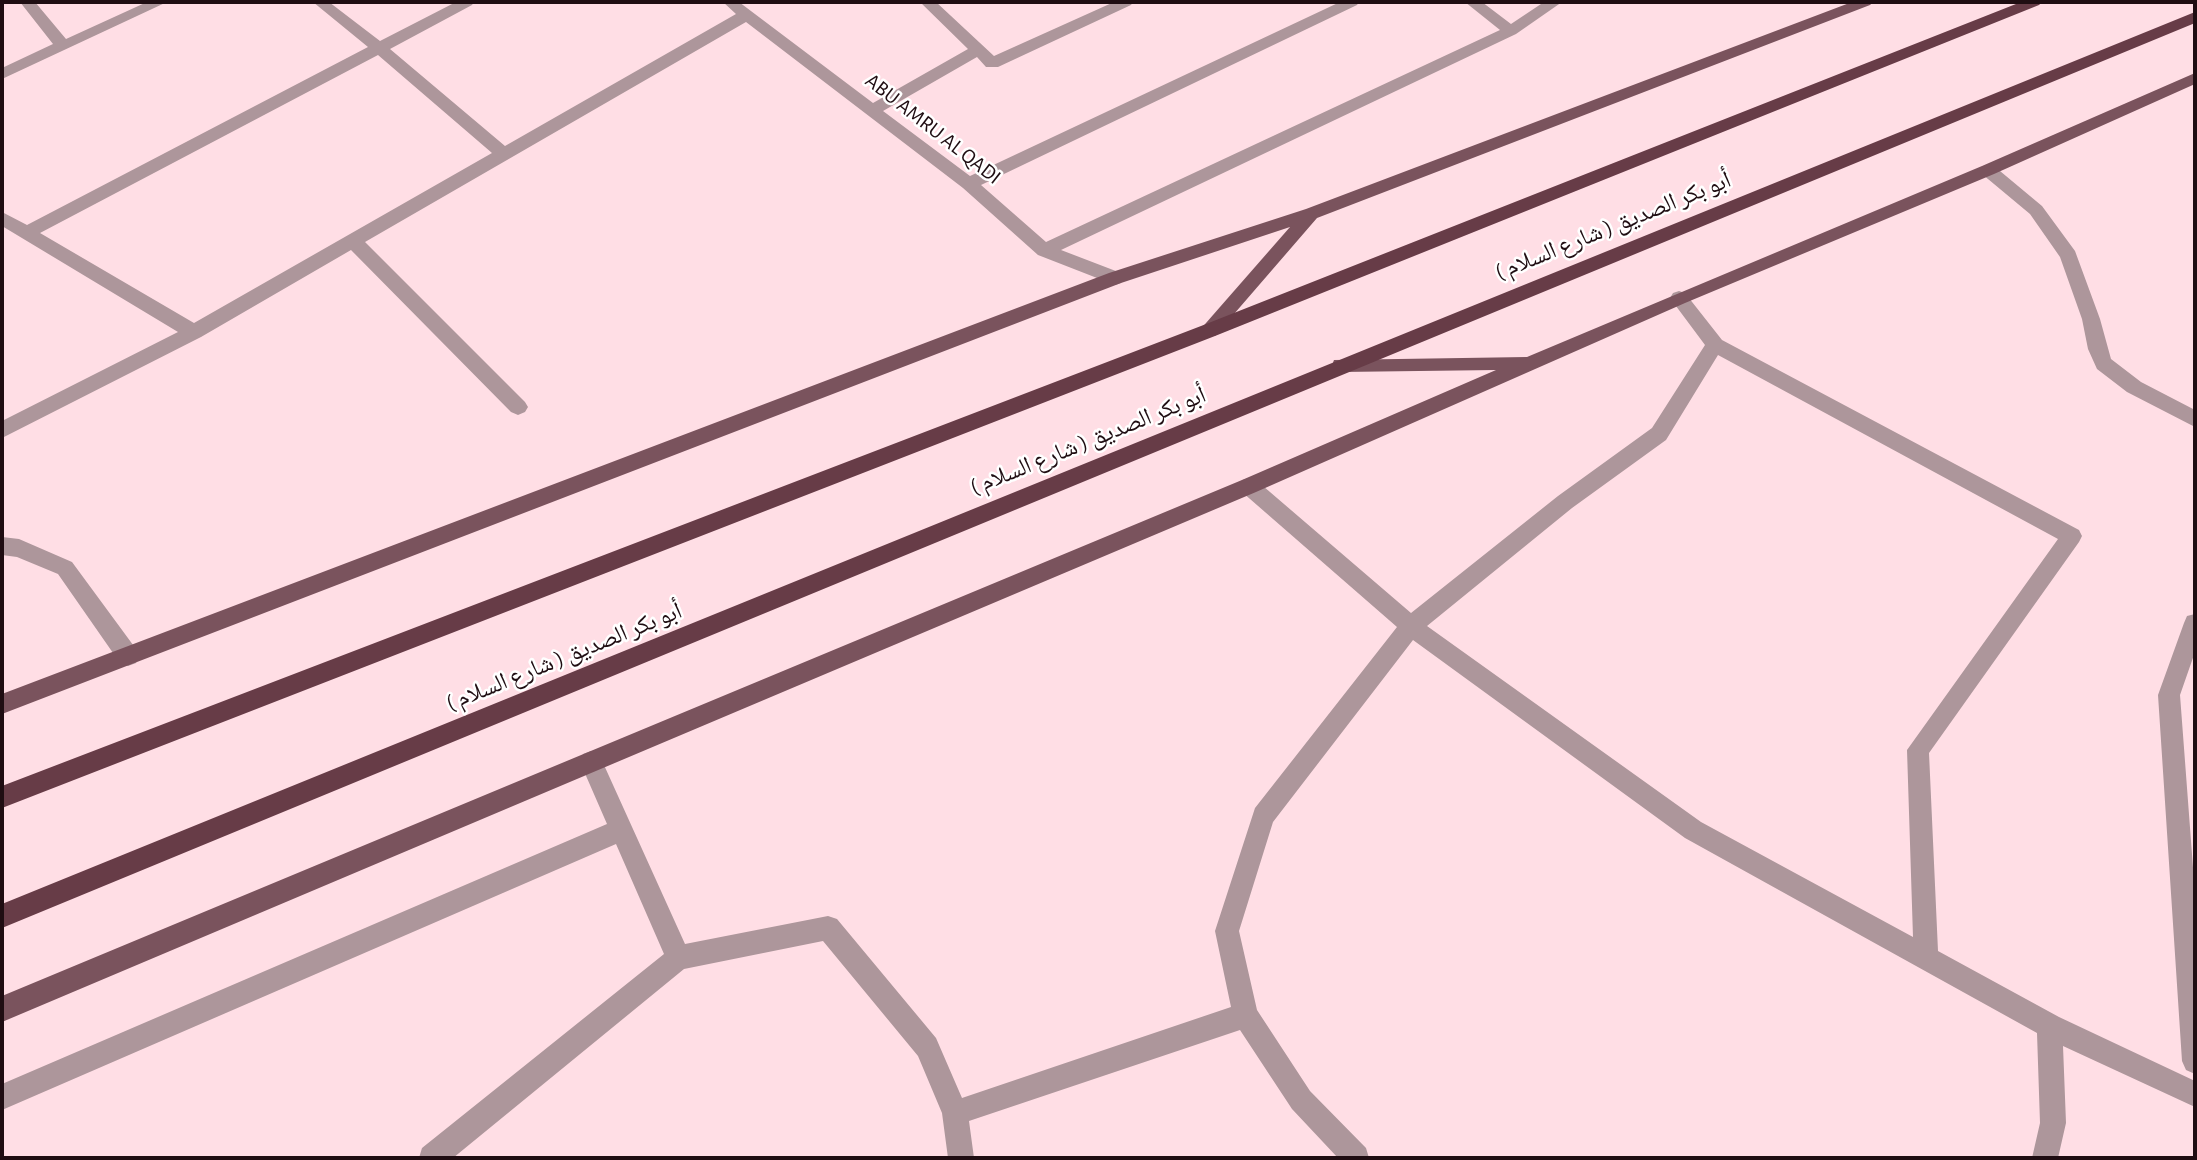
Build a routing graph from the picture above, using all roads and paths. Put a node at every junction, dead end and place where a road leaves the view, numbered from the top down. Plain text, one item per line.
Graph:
1 (27, 2) edge
2 (159, 2) edge
3 (320, 2) edge
4 (467, 2) edge
5 (730, 2) edge
6 (927, 2) edge
7 (1126, 2) edge
8 (1352, 2) edge
9 (1472, 2) edge
10 (1554, 2) edge
11 (1865, 2) edge
12 (2034, 2) edge
13 (746, 15) junction
14 (2195, 17) edge
15 (1511, 31) junction
16 (63, 46) junction
17 (379, 48) junction
18 (978, 50) junction
19 (2, 74) edge
20 (2195, 78) edge
21 (872, 110) junction
22 (504, 154) junction
23 (1988, 170) junction
24 (969, 184) junction
25 (1312, 214) junction
26 (2, 218) edge
27 (25, 233) junction
28 (353, 241) junction
29 (1044, 250) junction
30 (1115, 278) junction
31 (1679, 298) junction
32 (1208, 331) junction
33 (194, 332) junction
34 (1715, 345) junction
35 (1532, 362) junction
36 (1341, 365) junction
37 (518, 407) dead end
38 (2195, 419) edge
39 (2, 430) edge
40 (1249, 486) junction
41 (2, 546) edge
42 (2195, 623) edge
43 (1411, 626) junction
44 (128, 656) junction
45 (2, 704) edge
46 (591, 762) junction
47 (2, 797) edge
48 (621, 830) junction
49 (2, 916) edge
50 (678, 958) junction
51 (1926, 958) junction
52 (2, 1009) edge
53 (1245, 1015) junction
54 (2050, 1026) junction
55 (2195, 1061) edge
56 (2195, 1094) edge
57 (2, 1097) edge
58 (955, 1113) junction
59 (432, 1158) edge
60 (961, 1158) edge
61 (1356, 1158) edge
62 (2045, 1158) edge

1 - 16 street
2 - 16 street
3 - 17 street
4 - 17 street
5 - 13 street, ABU AMRU AL QADI
6 - 18 street
7 - 18 street
8 - 24 street
9 - 15 street
10 - 15 street
11 - 25 main road
12 - 32 highway
13 - 21 street, ABU AMRU AL QADI
13 - 22 street
14 - 36 highway, ( شارع السلام ) أبو بكر الصديق
15 - 29 street
16 - 19 street
17 - 22 street
17 - 27 street
18 - 21 street
20 - 23 main road
21 - 24 street, ABU AMRU AL QADI
22 - 28 street
23 - 31 main road
23 - 38 street
24 - 29 street, ABU AMRU AL QADI
25 - 30 main road
25 - 32 main road
26 - 27 street
27 - 33 street
28 - 33 street
28 - 37 street
29 - 30 street, ABU AMRU AL QADI
30 - 44 main road
31 - 34 street
31 - 35 main road
32 - 47 highway
33 - 39 street
34 - 43 street
34 - 51 street
35 - 36 main road
35 - 40 main road
36 - 49 highway, ( شارع السلام ) أبو بكر الصديق
40 - 43 street
40 - 46 main road
41 - 44 street
42 - 55 street
43 - 51 street
43 - 53 street
44 - 45 main road
46 - 48 street
46 - 52 main road
48 - 50 street
48 - 57 street
50 - 58 street
50 - 59 street
51 - 54 street
53 - 58 street
53 - 61 street
54 - 56 street
54 - 62 street
58 - 60 street

